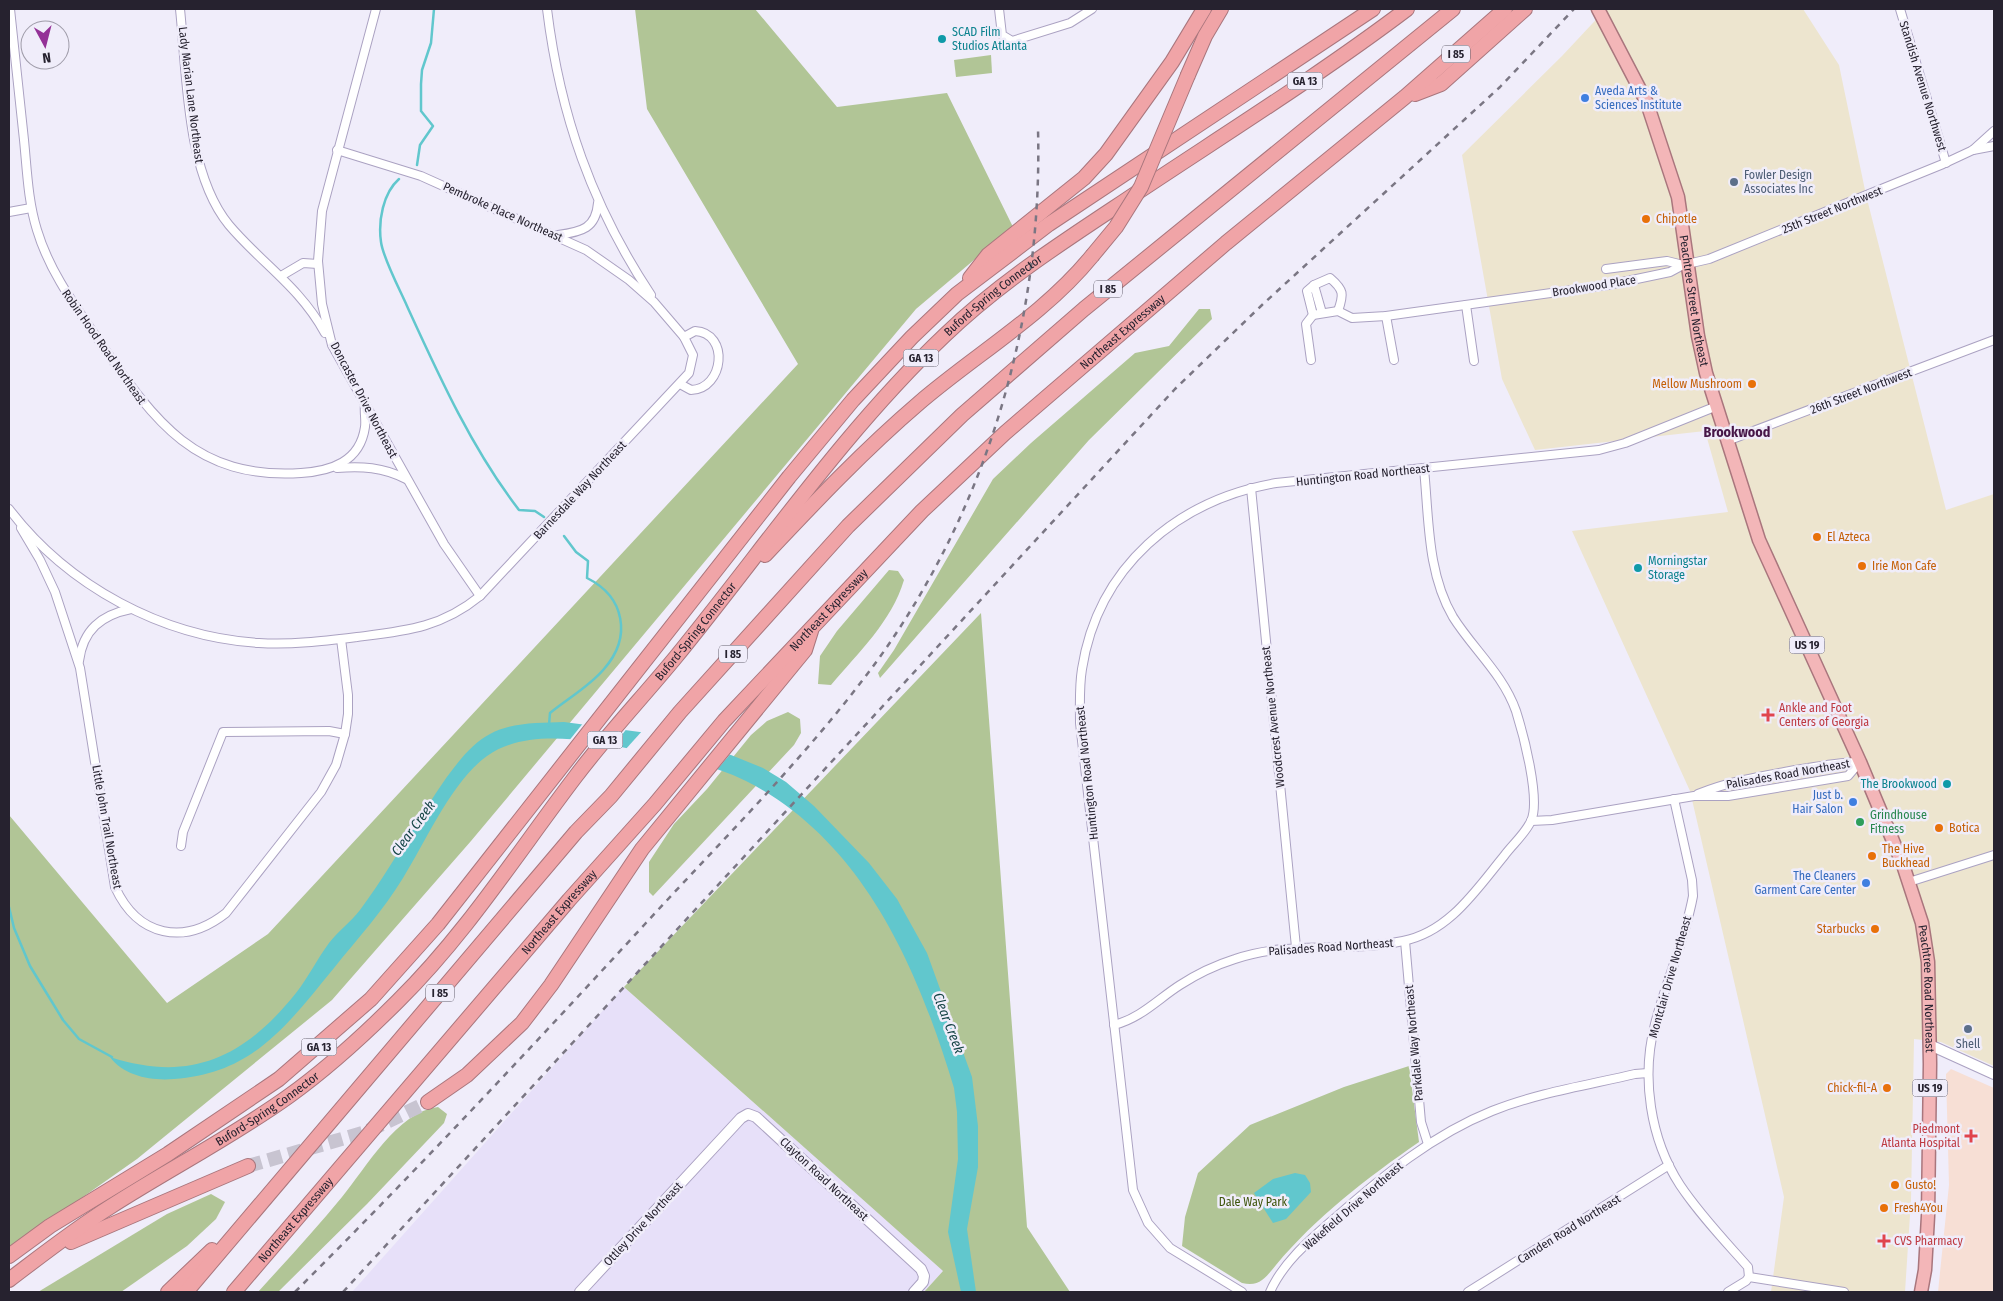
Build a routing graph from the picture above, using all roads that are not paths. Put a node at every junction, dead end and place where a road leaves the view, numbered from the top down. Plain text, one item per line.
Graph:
1 (10, 9) edge
2 (180, 9) edge
3 (376, 9) edge
4 (547, 9) edge
5 (999, 9) edge
6 (1092, 9) edge
7 (1204, 9) edge
8 (1221, 9) edge
9 (1373, 9) edge
10 (1407, 9) edge
11 (1453, 9) edge
12 (1505, 9) edge
13 (1525, 9) edge
14 (1900, 9) edge
15 (1603, 11) edge
16 (1405, 97) junction
17 (1994, 131) edge
18 (1994, 146) edge
19 (337, 150) junction
20 (1973, 150) junction
21 (1946, 163) junction
22 (598, 200) junction
23 (32, 208) junction
24 (9, 212) edge
25 (558, 235) junction
26 (318, 264) junction
27 (1686, 265) junction
28 (1606, 269) dead end
29 (281, 276) junction
30 (1314, 285) junction
31 (957, 294) junction
32 (654, 302) junction
33 (1466, 305) junction
34 (1338, 311) junction
35 (1322, 313) junction
36 (1313, 314) junction
37 (1386, 316) junction
38 (684, 337) junction
39 (1994, 340) edge
40 (332, 345) junction
41 (1311, 360) dead end
42 (1394, 360) dead end
43 (1474, 361) dead end
44 (680, 384) junction
45 (365, 405) junction
46 (1717, 406) junction
47 (1728, 441) junction
48 (335, 468) junction
49 (1424, 468) junction
50 (406, 479) junction
51 (1251, 488) junction
52 (9, 509) edge
53 (17, 520) junction
54 (480, 596) junction
55 (131, 609) junction
56 (812, 626) junction
57 (698, 627) junction
58 (341, 639) junction
59 (79, 666) junction
60 (1834, 704) joint
61 (345, 734) junction
62 (1860, 762) junction
63 (1694, 796) junction
64 (1674, 799) junction
65 (1531, 821) junction
66 (181, 846) dead end
67 (1994, 855) edge
68 (1909, 882) junction
69 (1405, 941) junction
70 (1296, 947) junction
71 (1114, 1025) junction
72 (1930, 1045) junction
73 (1648, 1073) junction
74 (1994, 1074) edge
75 (428, 1102) tunnel mouth
76 (1428, 1144) junction
77 (706, 1156) joint
78 (1669, 1165) junction
79 (248, 1166) tunnel mouth
80 (271, 1192) junction
81 (9, 1256) edge
82 (41, 1256) junction
83 (1749, 1277) junction
84 (9, 1280) edge
85 (168, 1292) edge
86 (186, 1292) edge
87 (234, 1292) edge
88 (580, 1292) edge
89 (914, 1292) edge
90 (1242, 1292) edge
91 (1270, 1292) edge
92 (1468, 1292) edge
93 (1728, 1292) edge
94 (1844, 1292) edge
95 (1921, 1292) edge

1 - 23 street, Robin Hood Road Northeast
2 - 29 street, Lady Marian Lane Northeast
3 - 19 street, Doncaster Drive Northeast
4 - 22 street
5 - 6 street
7 - 31 highway
8 - 57 highway, bridge
9 - 31 highway, Buford-Spring Connector / GA 13
10 - 57 highway, Buford-Spring Connector / GA 13
11 - 80 highway, I 85
12 - 16 highway, Northeast Expressway / I 85
13 - 16 highway
14 - 21 street, Standish Avenue Northwest
15 - 27 highway, Peachtree Street Northeast / US 19
16 - 56 highway, Northeast Expressway / I 85
17 - 20 street, 25th Street Northwest
18 - 20 street, 25th Street Northwest
19 - 25 street, Pembroke Place Northeast
19 - 26 street, Doncaster Drive Northeast
20 - 21 street, 25th Street Northwest
21 - 27 street, 25th Street Northwest
22 - 25 street
22 - 32 street
23 - 24 street
23 - 48 street, Robin Hood Road Northeast
25 - 32 street, Pembroke Place Northeast
26 - 29 street
26 - 40 street, Doncaster Drive Northeast
27 - 28 street, Brookwood Place
27 - 33 street, Brookwood Place
27 - 46 highway, Peachtree Street Northeast / US 19
29 - 40 street, Lady Marian Lane Northeast
30 - 34 street
30 - 35 street
30 - 36 street
31 - 81 highway, Buford-Spring Connector / GA 13
32 - 38 street, Barnesdale Way Northeast
33 - 37 street, Brookwood Place
33 - 43 street
34 - 35 street
34 - 37 street, Brookwood Place
35 - 36 street
36 - 41 street
37 - 42 street
38 - 44 street, Barnesdale Way Northeast
38 - 44 street
39 - 47 street, 26th Street Northwest
40 - 45 street, Doncaster Drive Northeast
44 - 54 street, Barnesdale Way Northeast
45 - 48 street
45 - 50 street, Doncaster Drive Northeast
46 - 47 highway, Peachtree Street Northeast / US 19
46 - 49 street, Huntington Road Northeast
47 - 60 highway, Peachtree Street Northeast / US 19
48 - 50 street, Robin Hood Road Northeast
49 - 51 street, Huntington Road Northeast
49 - 65 street
50 - 54 street, Doncaster Drive Northeast
51 - 70 street, Woodcrest Avenue Northeast
51 - 71 street, Huntington Road Northeast
52 - 53 street
53 - 55 street, Barnesdale Way Northeast
53 - 59 street, Little John Trail Northeast
54 - 58 street, Barnesdale Way Northeast
55 - 58 street, Barnesdale Way Northeast
55 - 59 street
56 - 75 highway
56 - 87 highway, Northeast Expressway / I 85
57 - 82 highway, Buford-Spring Connector / GA 13
58 - 61 street, Little John Trail Northeast
59 - 61 street, Little John Trail Northeast
60 - 62 highway, Peachtree Road Northeast / US 19
61 - 66 street
62 - 63 street, Palisades Road Northeast
62 - 63 street, Palisades Road Northeast
62 - 68 highway, Peachtree Road Northeast / US 19
63 - 64 street, Palisades Road Northeast
64 - 65 street, Palisades Road Northeast
64 - 73 street, Montclair Drive Northeast
65 - 69 street, Palisades Road Northeast
67 - 68 street
68 - 72 highway, Peachtree Road Northeast / US 19
69 - 70 street, Palisades Road Northeast
69 - 76 street, Parkdale Way Northeast
70 - 71 street, Palisades Road Northeast
71 - 90 street, Huntington Road Northeast
72 - 74 street
72 - 95 highway, Peachtree Road Northeast / US 19
73 - 76 street, Wakefield Drive Northeast
73 - 78 street, Montclair Drive Northeast
76 - 91 street, Wakefield Drive Northeast
77 - 88 street, Ottley Drive Northeast
77 - 89 street, Clayton Road Northeast
78 - 83 street, Montclair Drive Northeast
78 - 92 street, Camden Road Northeast
79 - 82 highway
80 - 85 highway
80 - 86 highway, I 85
82 - 84 highway, Buford-Spring Connector / GA 13
83 - 93 street
83 - 94 street

